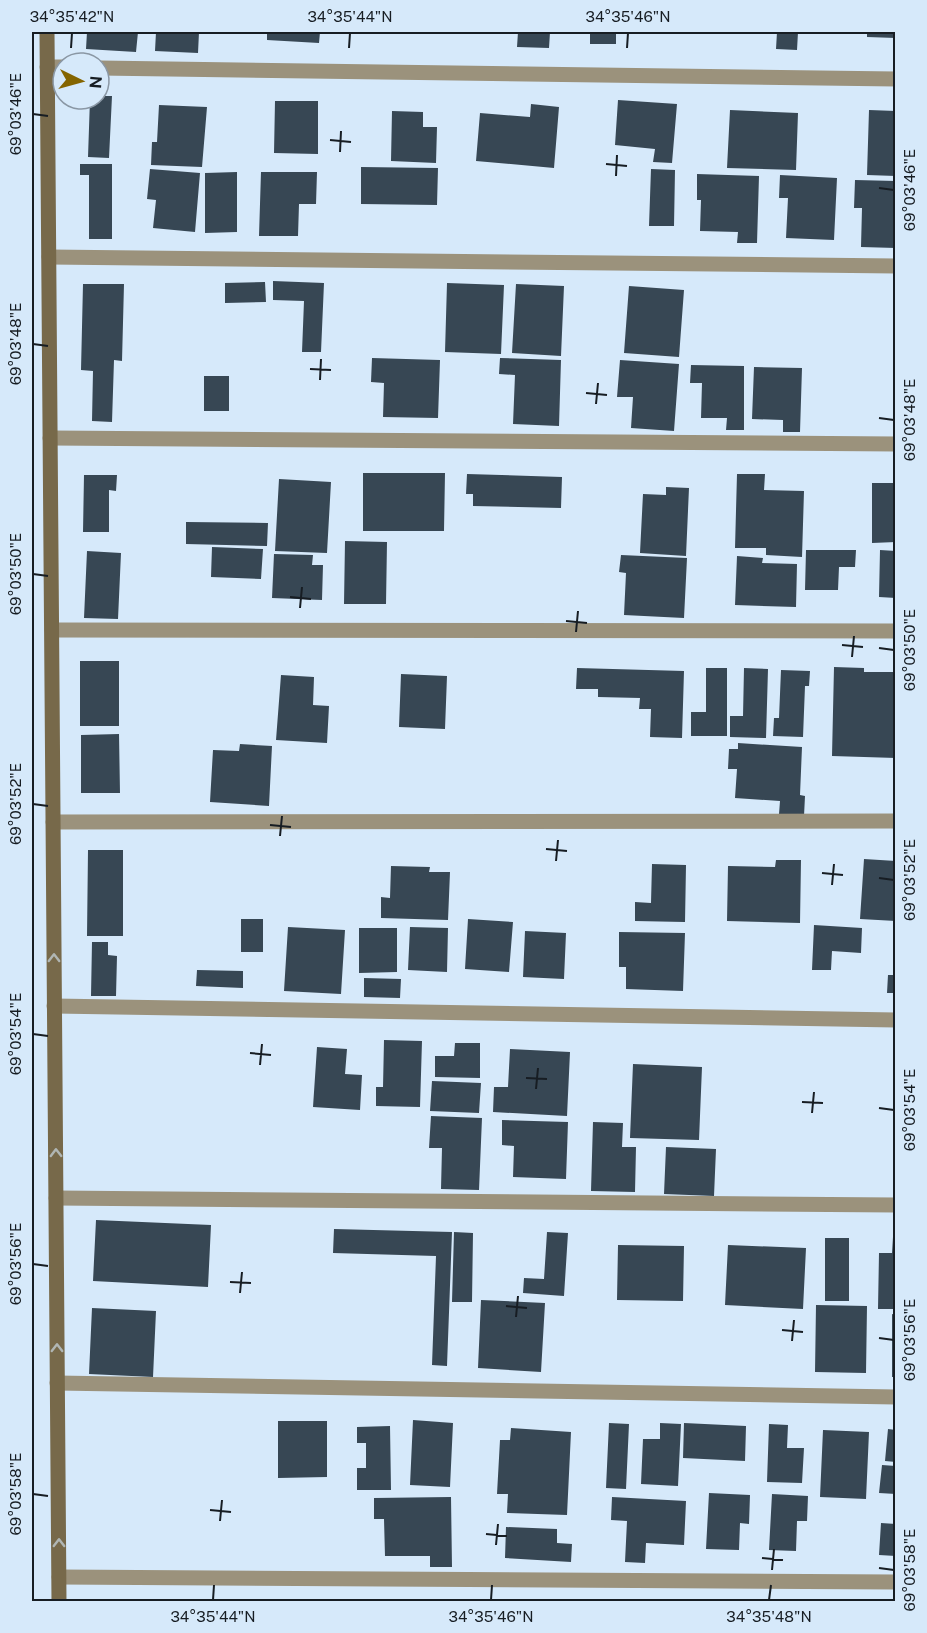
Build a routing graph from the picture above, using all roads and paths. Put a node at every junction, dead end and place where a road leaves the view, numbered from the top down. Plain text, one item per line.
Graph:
1 (47, 32) edge
2 (51, 51) edge
3 (111, 68) edge
4 (896, 79) edge
5 (54, 111) edge
6 (49, 256) junction
7 (896, 266) edge
8 (50, 438) junction
9 (896, 444) edge
10 (52, 630) junction
11 (896, 631) edge
12 (896, 821) edge
13 (53, 822) junction
14 (54, 1006) junction
15 (896, 1020) edge
16 (56, 1198) junction
17 (896, 1205) edge
18 (57, 1383) junction
19 (896, 1397) edge
20 (59, 1577) junction
21 (896, 1582) edge
22 (59, 1602) edge

1 - 2 street
3 - 4 street
5 - 6 street
6 - 7 street
6 - 8 street
8 - 9 street
8 - 10 street
10 - 11 street
10 - 13 street
12 - 13 street
14 -> 13 street
14 - 15 street
16 -> 14 street
16 - 17 street
18 -> 16 street
18 - 19 street
20 -> 18 street
20 - 21 street
20 - 22 street

